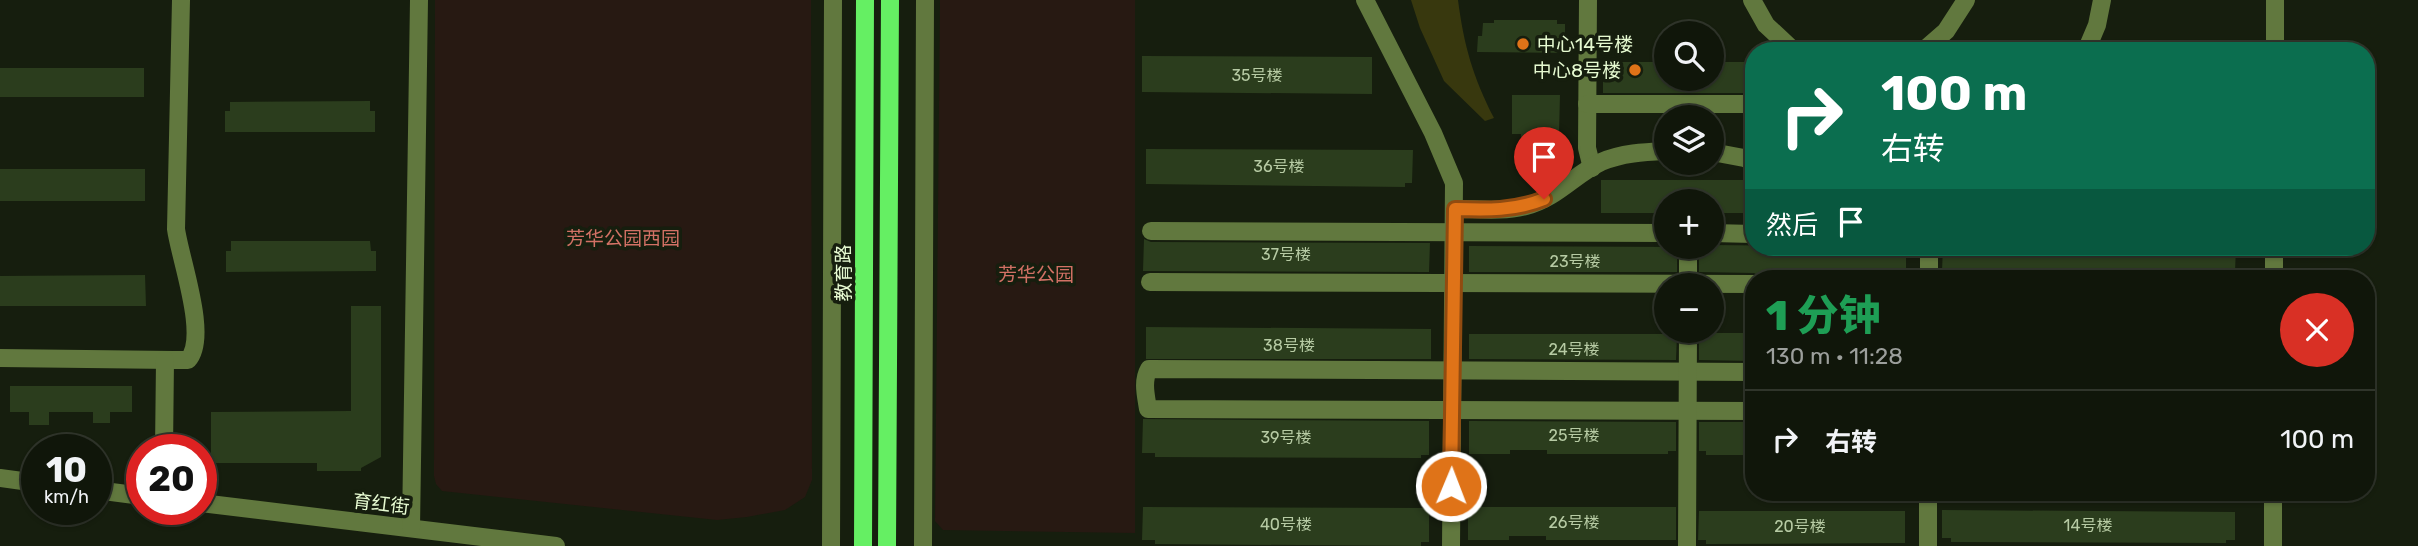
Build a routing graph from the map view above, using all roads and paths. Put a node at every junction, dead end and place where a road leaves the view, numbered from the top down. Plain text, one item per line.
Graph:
1 (181, 0) edge
2 (419, 0) edge
3 (833, 0) edge
4 (866, 0) edge
5 (890, 0) edge
6 (925, 0) edge
7 (1365, 0) edge
8 (1588, 0) edge
9 (1752, 0) edge
10 (1966, 0) edge
11 (2102, 0) edge
12 (2275, 0) edge
13 (1784, 42) edge
14 (1933, 42) edge
15 (2090, 42) edge
16 (2275, 42) edge
17 (1587, 104) junction
18 (1745, 104) edge
19 (1654, 152) edge
20 (1724, 154) edge
21 (1745, 158) edge
22 (1592, 168) junction
23 (1455, 209) junction
24 (1151, 231) dead end
25 (1454, 232) junction
26 (1654, 233) edge
27 (1724, 233) edge
28 (1745, 234) edge
29 (1150, 282) dead end
30 (1454, 283) junction
31 (1724, 284) edge
32 (1745, 284) edge
33 (1654, 285) edge
34 (1688, 343) edge
35 (0, 358) edge
36 (165, 360) junction
37 (1453, 371) junction
38 (1688, 372) junction
39 (1745, 372) edge
40 (1452, 410) junction
41 (1687, 411) junction
42 (1745, 411) edge
43 (164, 434) edge
44 (0, 478) edge
45 (21, 481) edge
46 (1928, 501) edge
47 (2273, 501) edge
48 (217, 505) edge
49 (411, 528) junction
50 (556, 546) edge
51 (831, 546) edge
52 (863, 546) edge
53 (887, 546) edge
54 (923, 546) edge
55 (1451, 546) edge
56 (1687, 546) edge
57 (1928, 546) edge
58 (2273, 546) edge

1 - 36 street
2 - 49 street
3 - 51 street
4 - 52 main road, 教育路
5 - 53 main road
6 - 54 street
7 - 23 street
8 - 17 street
9 - 13 street
10 - 14 street
11 - 15 street
12 - 16 street
17 - 18 street
17 - 22 street
19 - 22 street
20 - 21 street
22 - 23 street
23 - 25 street
24 - 25 street
25 - 26 street
25 - 30 street
27 - 28 street
29 - 30 street
30 - 33 street
30 - 37 street
31 - 32 street
34 - 38 street
35 - 36 street
36 - 43 street
37 - 38 street
37 - 40 street
37 - 40 street
38 - 39 street
38 - 41 street
40 - 41 street
40 - 55 street
41 - 42 street
41 - 56 street
44 - 45 street
46 - 57 street
47 - 58 street
48 - 49 street, 育红街
49 - 50 street, 育红街

